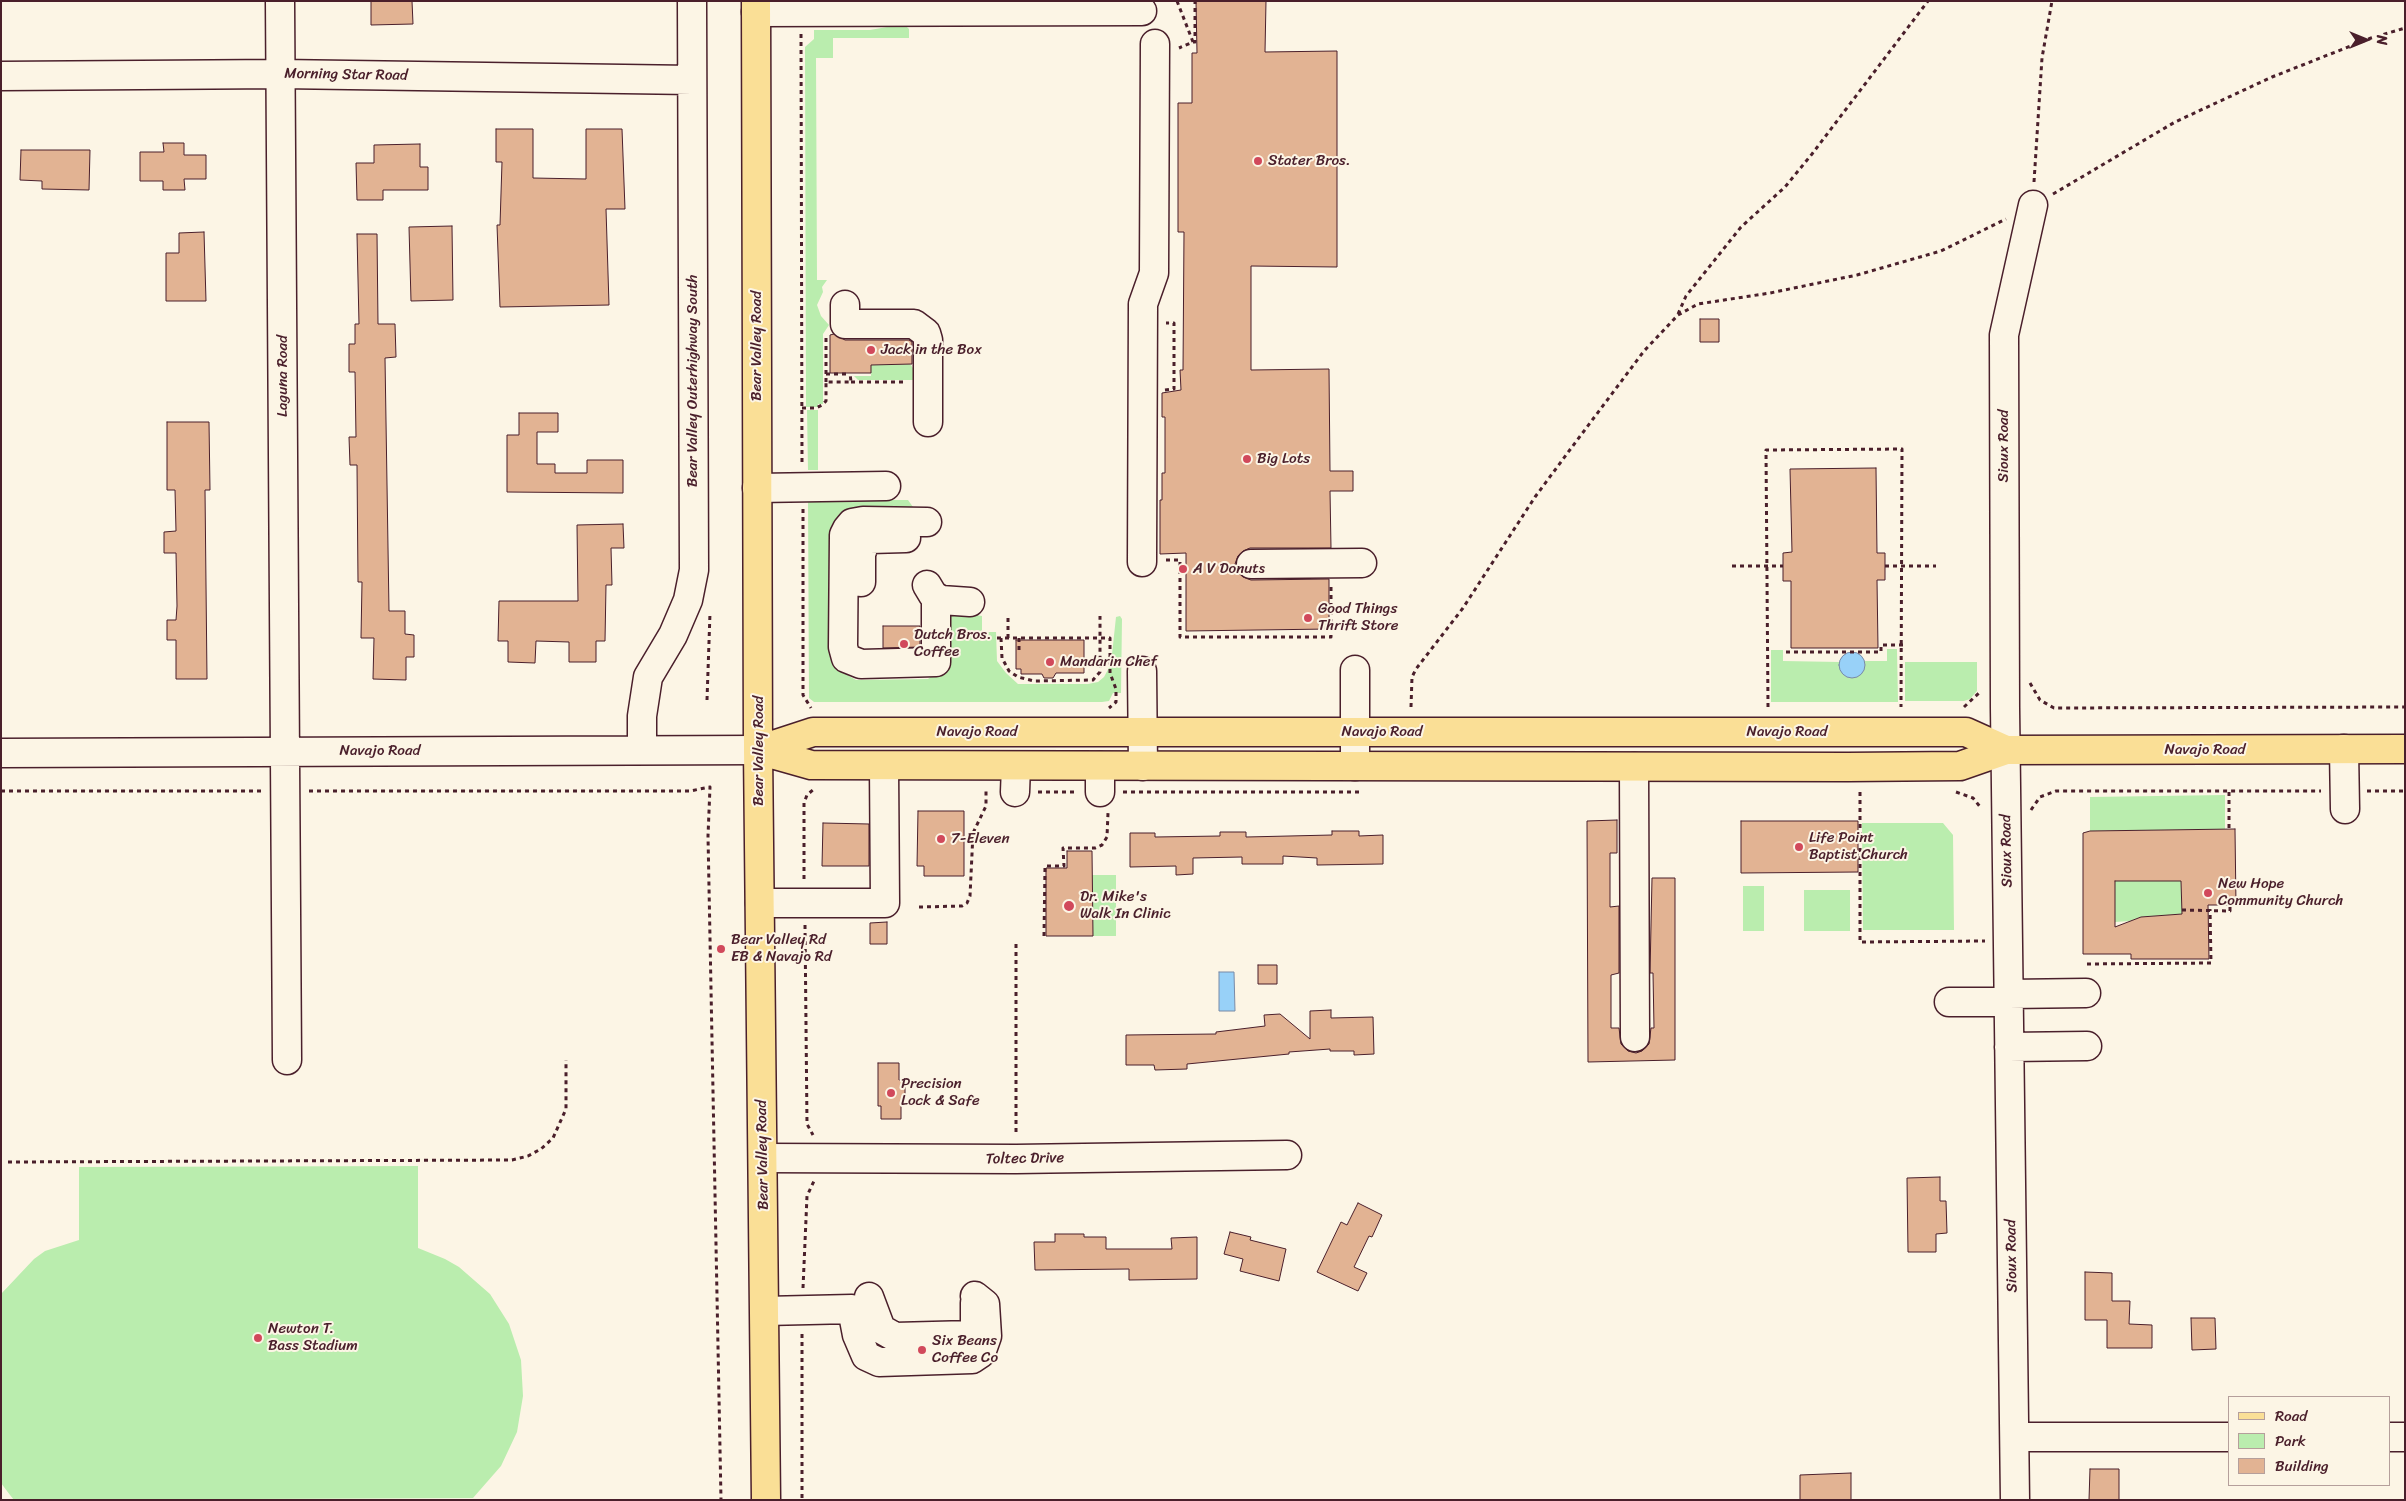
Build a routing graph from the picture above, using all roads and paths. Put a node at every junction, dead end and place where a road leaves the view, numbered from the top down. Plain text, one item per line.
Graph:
1 (280, 1) edge
2 (692, 1) edge
3 (1177, 1) edge
4 (1195, 1) edge
5 (1928, 1) edge
6 (2052, 1) edge
7 (756, 7) edge
8 (1142, 11) dead end
9 (801, 12) junction
10 (2405, 28) edge
11 (1193, 42) junction
12 (1155, 44) dead end
13 (1178, 58) dead end
14 (281, 74) junction
15 (1, 76) edge
16 (692, 80) junction
17 (2033, 205) junction
18 (845, 305) dead end
19 (1678, 315) junction
20 (1158, 323) dead end
21 (828, 331) dead end
22 (826, 374) junction
23 (826, 382) junction
24 (851, 382) junction
25 (915, 382) dead end
26 (1157, 390) dead end
27 (802, 408) junction
28 (928, 422) dead end
29 (886, 486) dead end
30 (758, 488) junction
31 (803, 488) junction
32 (927, 530) dead end
33 (1150, 561) joint
34 (1362, 563) dead end
35 (1251, 564) dead end
36 (1732, 566) dead end
37 (1767, 566) junction
38 (1783, 566) dead end
39 (1885, 566) dead end
40 (1902, 566) junction
41 (1936, 566) dead end
42 (1331, 583) dead end
43 (970, 602) dead end
44 (1100, 616) dead end
45 (1008, 617) dead end
46 (997, 638) dead end
47 (1001, 638) junction
48 (1008, 638) junction
49 (1019, 638) junction
50 (1099, 638) junction
51 (1903, 645) junction
52 (1786, 652) dead end
53 (1019, 654) dead end
54 (1355, 670) dead end
55 (1142, 671) dead end
56 (2028, 678) dead end
57 (1402, 707) dead end
58 (1411, 707) junction
59 (1421, 707) dead end
60 (1759, 707) dead end
61 (1768, 707) junction
62 (1778, 707) dead end
63 (1892, 707) dead end
64 (1902, 707) junction
65 (1911, 707) dead end
66 (1961, 707) dead end
67 (1966, 707) dead end
68 (2405, 707) edge
69 (1099, 708) dead end
70 (1109, 708) junction
71 (817, 709) dead end
72 (1142, 720) junction
73 (1355, 732) junction
74 (2344, 749) junction
75 (2405, 749) edge
76 (642, 750) junction
77 (758, 750) junction
78 (2006, 750) junction
79 (286, 752) junction
80 (1, 753) edge
81 (884, 766) junction
82 (1100, 766) junction
83 (1143, 766) junction
84 (1355, 766) junction
85 (1634, 767) junction
86 (1016, 779) junction
87 (976, 787) dead end
88 (986, 787) junction
89 (817, 788) dead end
90 (1, 791) edge
91 (286, 791) junction
92 (1952, 791) dead end
93 (2405, 791) edge
94 (1850, 792) dead end
95 (1860, 792) junction
96 (1869, 792) dead end
97 (2229, 792) junction
98 (2344, 800) junction
99 (1104, 802) junction
100 (2032, 807) dead end
101 (1984, 813) dead end
102 (2229, 829) dead end
103 (760, 903) junction
104 (805, 903) junction
105 (2230, 905) dead end
106 (919, 907) dead end
107 (2210, 909) junction
108 (2182, 910) dead end
109 (1044, 936) dead end
110 (1016, 944) dead end
111 (1988, 948) dead end
112 (2086, 964) dead end
113 (2086, 993) dead end
114 (2009, 998) junction
115 (1950, 1002) dead end
116 (1635, 1037) dead end
117 (2087, 1046) dead end
118 (2009, 1047) junction
119 (287, 1060) dead end
120 (566, 1060) dead end
121 (1287, 1155) dead end
122 (764, 1158) junction
123 (814, 1158) junction
124 (1016, 1159) junction
125 (8, 1162) dead end
126 (860, 1303) junction
127 (802, 1309) junction
128 (765, 1311) junction
129 (2014, 1437) junction
130 (2228, 1437) edge
131 (2391, 1437) edge
132 (2405, 1437) edge
133 (721, 1500) edge
134 (766, 1500) edge
135 (802, 1500) edge
136 (2015, 1500) edge

1 - 14 street, Laguna Road
2 - 16 street, Bear Valley Outerhighway South
3 - 11 path
4 - 11 path
5 - 19 path
6 - 17 path
7 - 9 street
7 - 30 main road, Bear Valley Road
8 - 9 street
9 - 27 path
10 - 17 path
11 - 13 path
12 - 33 street
14 - 15 street, Morning Star Road
14 - 16 street, Morning Star Road
14 - 79 street, Laguna Road
16 - 76 street, Bear Valley Outerhighway South
17 - 19 path
17 - 78 street, Sioux Road
18 - 28 street
19 - 58 path
20 - 26 path
21 - 22 path
22 - 23 path
22 - 24 path
23 - 24 path
23 - 27 path
24 - 25 path
27 - 31 path
29 - 31 street
30 - 31 street
30 - 77 main road, Bear Valley Road
31 - 71 path
32 - 43 street
33 - 42 path
34 - 35 street
36 - 37 path
37 - 38 path
37 - 40 path
37 - 61 path
39 - 40 path
40 - 41 path
40 - 51 path
44 - 50 path
45 - 48 path
46 - 47 path
47 - 48 path
47 - 50 path
48 - 49 path
49 - 50 path
49 - 53 path
50 - 70 path
51 - 52 path
51 - 64 path
54 - 73 street
55 - 72 street
56 - 68 path
57 - 58 path
58 - 59 path
60 - 61 path
61 - 62 path
63 - 64 path
64 - 65 path
66 - 67 path
69 - 70 path
70 - 72 path
72 - 73 main road, Navajo Road
72 - 77 main road, Navajo Road
72 - 83 street
73 - 78 main road, Navajo Road
73 - 84 street
74 - 75 main road, Navajo Road
74 - 78 main road, Navajo Road
74 - 98 street
76 - 77 street, Navajo Road
76 - 79 street, Navajo Road
77 - 81 main road, Navajo Road
77 - 103 main road, Bear Valley Road
78 - 85 main road, Navajo Road
78 - 114 street, Sioux Road
79 - 80 street, Navajo Road
79 - 91 street, Laguna Road
81 - 86 main road, Navajo Road
81 - 104 street
82 - 83 main road, Navajo Road
82 - 86 main road, Navajo Road
82 - 99 street
83 - 84 main road, Navajo Road
84 - 85 main road, Navajo Road
85 - 116 street
86 - 88 path
86 - 99 path
87 - 88 path
88 - 106 path
89 - 104 path
90 - 91 path
91 - 119 street, Laguna Road
91 - 133 path
92 - 101 path
93 - 98 path
94 - 95 path
95 - 96 path
95 - 111 path
97 - 98 path
97 - 100 path
97 - 102 path
99 - 109 path
103 - 104 street
103 - 122 main road, Bear Valley Road
104 - 123 path
105 - 107 path
107 - 108 path
107 - 112 path
110 - 124 path
113 - 114 street
114 - 115 street
114 - 118 street, Sioux Road
117 - 118 street
118 - 129 street, Sioux Road
120 - 125 path
121 - 124 street, Toltec Drive
122 - 123 street, Toltec Drive
122 - 128 main road, Bear Valley Road
123 - 124 street, Toltec Drive
123 - 127 path
126 - 126 street
126 - 127 street
127 - 128 street
127 - 135 path
128 - 134 main road, Bear Valley Road
129 - 130 street
129 - 136 street, Sioux Road
131 - 132 street

